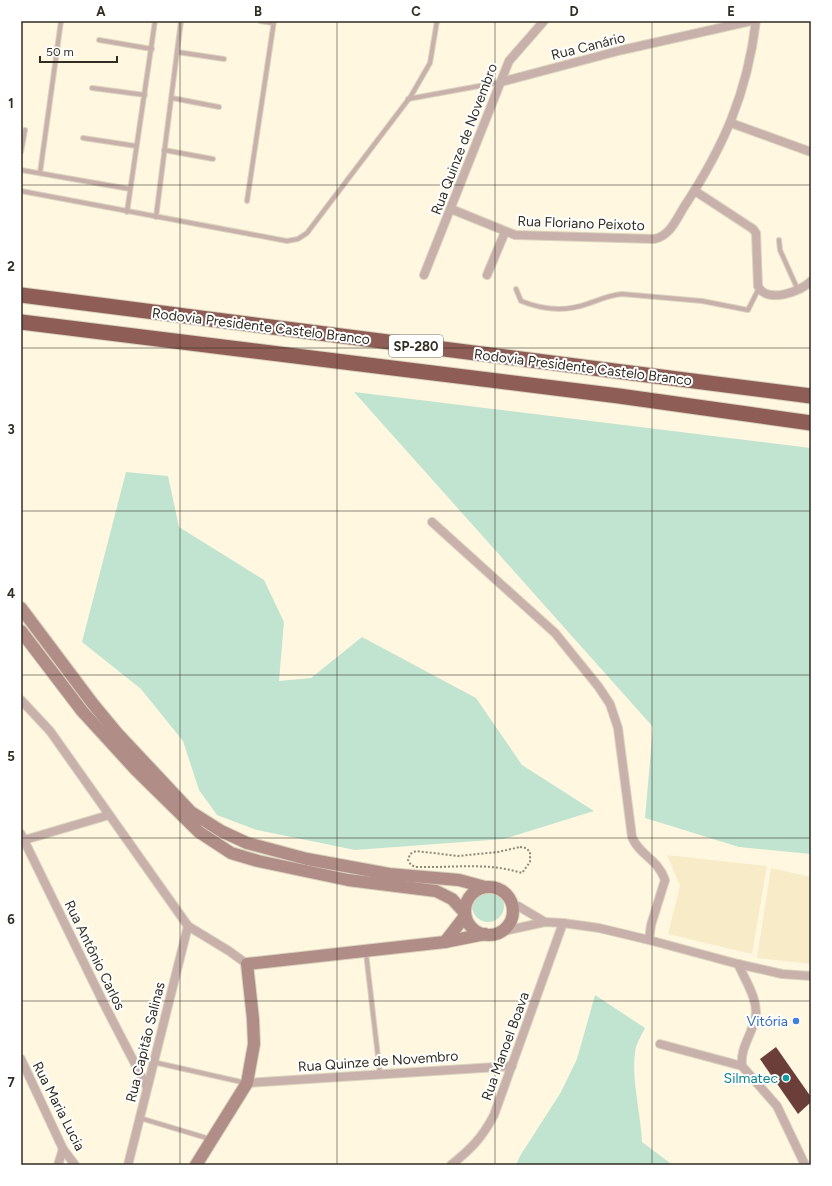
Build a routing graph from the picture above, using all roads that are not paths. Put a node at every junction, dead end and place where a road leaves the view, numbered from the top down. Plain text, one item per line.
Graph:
1 (61, 21) edge
2 (155, 21) edge
3 (181, 21) edge
4 (260, 21) edge
5 (437, 21) edge
6 (544, 21) edge
7 (751, 21) edge
8 (756, 21) edge
9 (273, 22) edge
10 (99, 40) dead end
11 (152, 49) junction
12 (177, 52) junction
13 (224, 59) dead end
14 (501, 82) junction
15 (92, 88) dead end
16 (145, 95) junction
17 (172, 98) junction
18 (408, 98) junction
19 (219, 107) dead end
20 (732, 123) junction
21 (25, 130) dead end
22 (83, 138) dead end
23 (136, 146) junction
24 (164, 150) junction
25 (21, 152) edge
26 (811, 152) edge
27 (214, 159) dead end
28 (21, 170) edge
29 (40, 173) junction
30 (130, 189) junction
31 (21, 191) edge
32 (695, 191) junction
33 (248, 201) dead end
34 (451, 209) junction
35 (127, 212) junction
36 (156, 217) junction
37 (506, 232) junction
38 (779, 240) dead end
39 (487, 274) dead end
40 (424, 275) dead end
41 (811, 281) edge
42 (759, 288) junction
43 (516, 289) dead end
44 (798, 290) junction
45 (21, 295) edge
46 (21, 322) edge
47 (811, 396) edge
48 (811, 423) edge
49 (432, 522) dead end
50 (21, 608) edge
51 (21, 631) edge
52 (21, 700) edge
53 (109, 815) junction
54 (22, 838) edge
55 (485, 887) junction
56 (512, 907) junction
57 (465, 914) junction
58 (545, 922) junction
59 (563, 923) junction
60 (188, 926) junction
61 (500, 932) junction
62 (485, 934) junction
63 (649, 940) junction
64 (445, 942) junction
65 (365, 951) junction
66 (247, 964) junction
67 (738, 964) junction
68 (811, 976) edge
69 (660, 1044) dead end
70 (21, 1059) edge
71 (153, 1062) junction
72 (512, 1066) junction
73 (742, 1066) junction
74 (380, 1074) junction
75 (247, 1083) junction
76 (147, 1087) junction
77 (140, 1118) junction
78 (212, 1140) junction
79 (63, 1149) junction
80 (58, 1165) edge
81 (75, 1165) edge
82 (128, 1165) edge
83 (196, 1165) edge
84 (451, 1165) edge
85 (805, 1165) edge

1 - 29 lane
2 - 11 lane
3 - 12 lane
4 - 9 lane
5 - 18 lane
6 - 14 street, Rua Quinze de Novembro
7 - 14 street, Rua Canário
8 - 20 street
9 - 33 lane
10 - 11 lane
11 - 16 lane
12 - 13 lane
12 - 17 lane
14 - 18 lane
14 - 34 street, Rua Quinze de Novembro
15 - 16 lane
16 - 23 lane
17 - 19 lane
17 - 24 lane
18 - 36 lane
20 - 26 street
20 - 32 street
21 - 25 lane
22 - 23 lane
23 - 30 lane
24 - 27 lane
24 - 36 lane
28 - 29 lane
29 - 30 lane
30 - 35 lane
31 - 35 lane
32 - 37 street, Rua Floriano Peixoto
32 - 42 street
34 - 37 street, Rua Floriano Peixoto
34 - 40 street, Rua Quinze de Novembro
35 - 36 lane
37 - 39 street
38 - 44 lane
41 - 44 street
42 - 43 lane
42 - 44 street
45 - 47 highway, Rodovia Presidente Castelo Branco / SP-280
46 - 48 highway, Rodovia Presidente Castelo Branco / SP-280
49 - 63 street
50 - 55 street
51 - 57 street
52 - 53 street
53 - 54 street
53 - 60 street
54 - 76 street, Rua Antônio Carlos
55 - 56 street
55 - 57 street
56 - 58 street
56 - 61 street
57 - 62 street
57 - 64 street
58 - 59 street
58 - 61 street
59 - 63 street
59 - 72 street, Rua Manoel Boava
60 - 66 street
60 - 71 street, Rua Capitão Salinas
61 - 62 street
62 - 64 street
63 - 67 street
64 - 65 street
65 - 66 street
65 - 74 lane
66 - 75 street
67 - 68 street
67 - 73 street
69 - 73 street
70 - 79 street, Rua Maria Lucia
71 - 75 lane
71 - 76 street, Rua Capitão Salinas
72 - 74 street, Rua Quinze de Novembro
72 - 84 street, Rua Manoel Boava
73 - 85 street
74 - 75 street, Rua Quinze de Novembro
75 - 78 street
76 - 77 street, Rua Capitão Salinas
77 - 78 lane
77 - 82 street, Rua Capitão Salinas
78 - 83 street
79 - 80 street
79 - 81 street, Rua Maria Lucia

